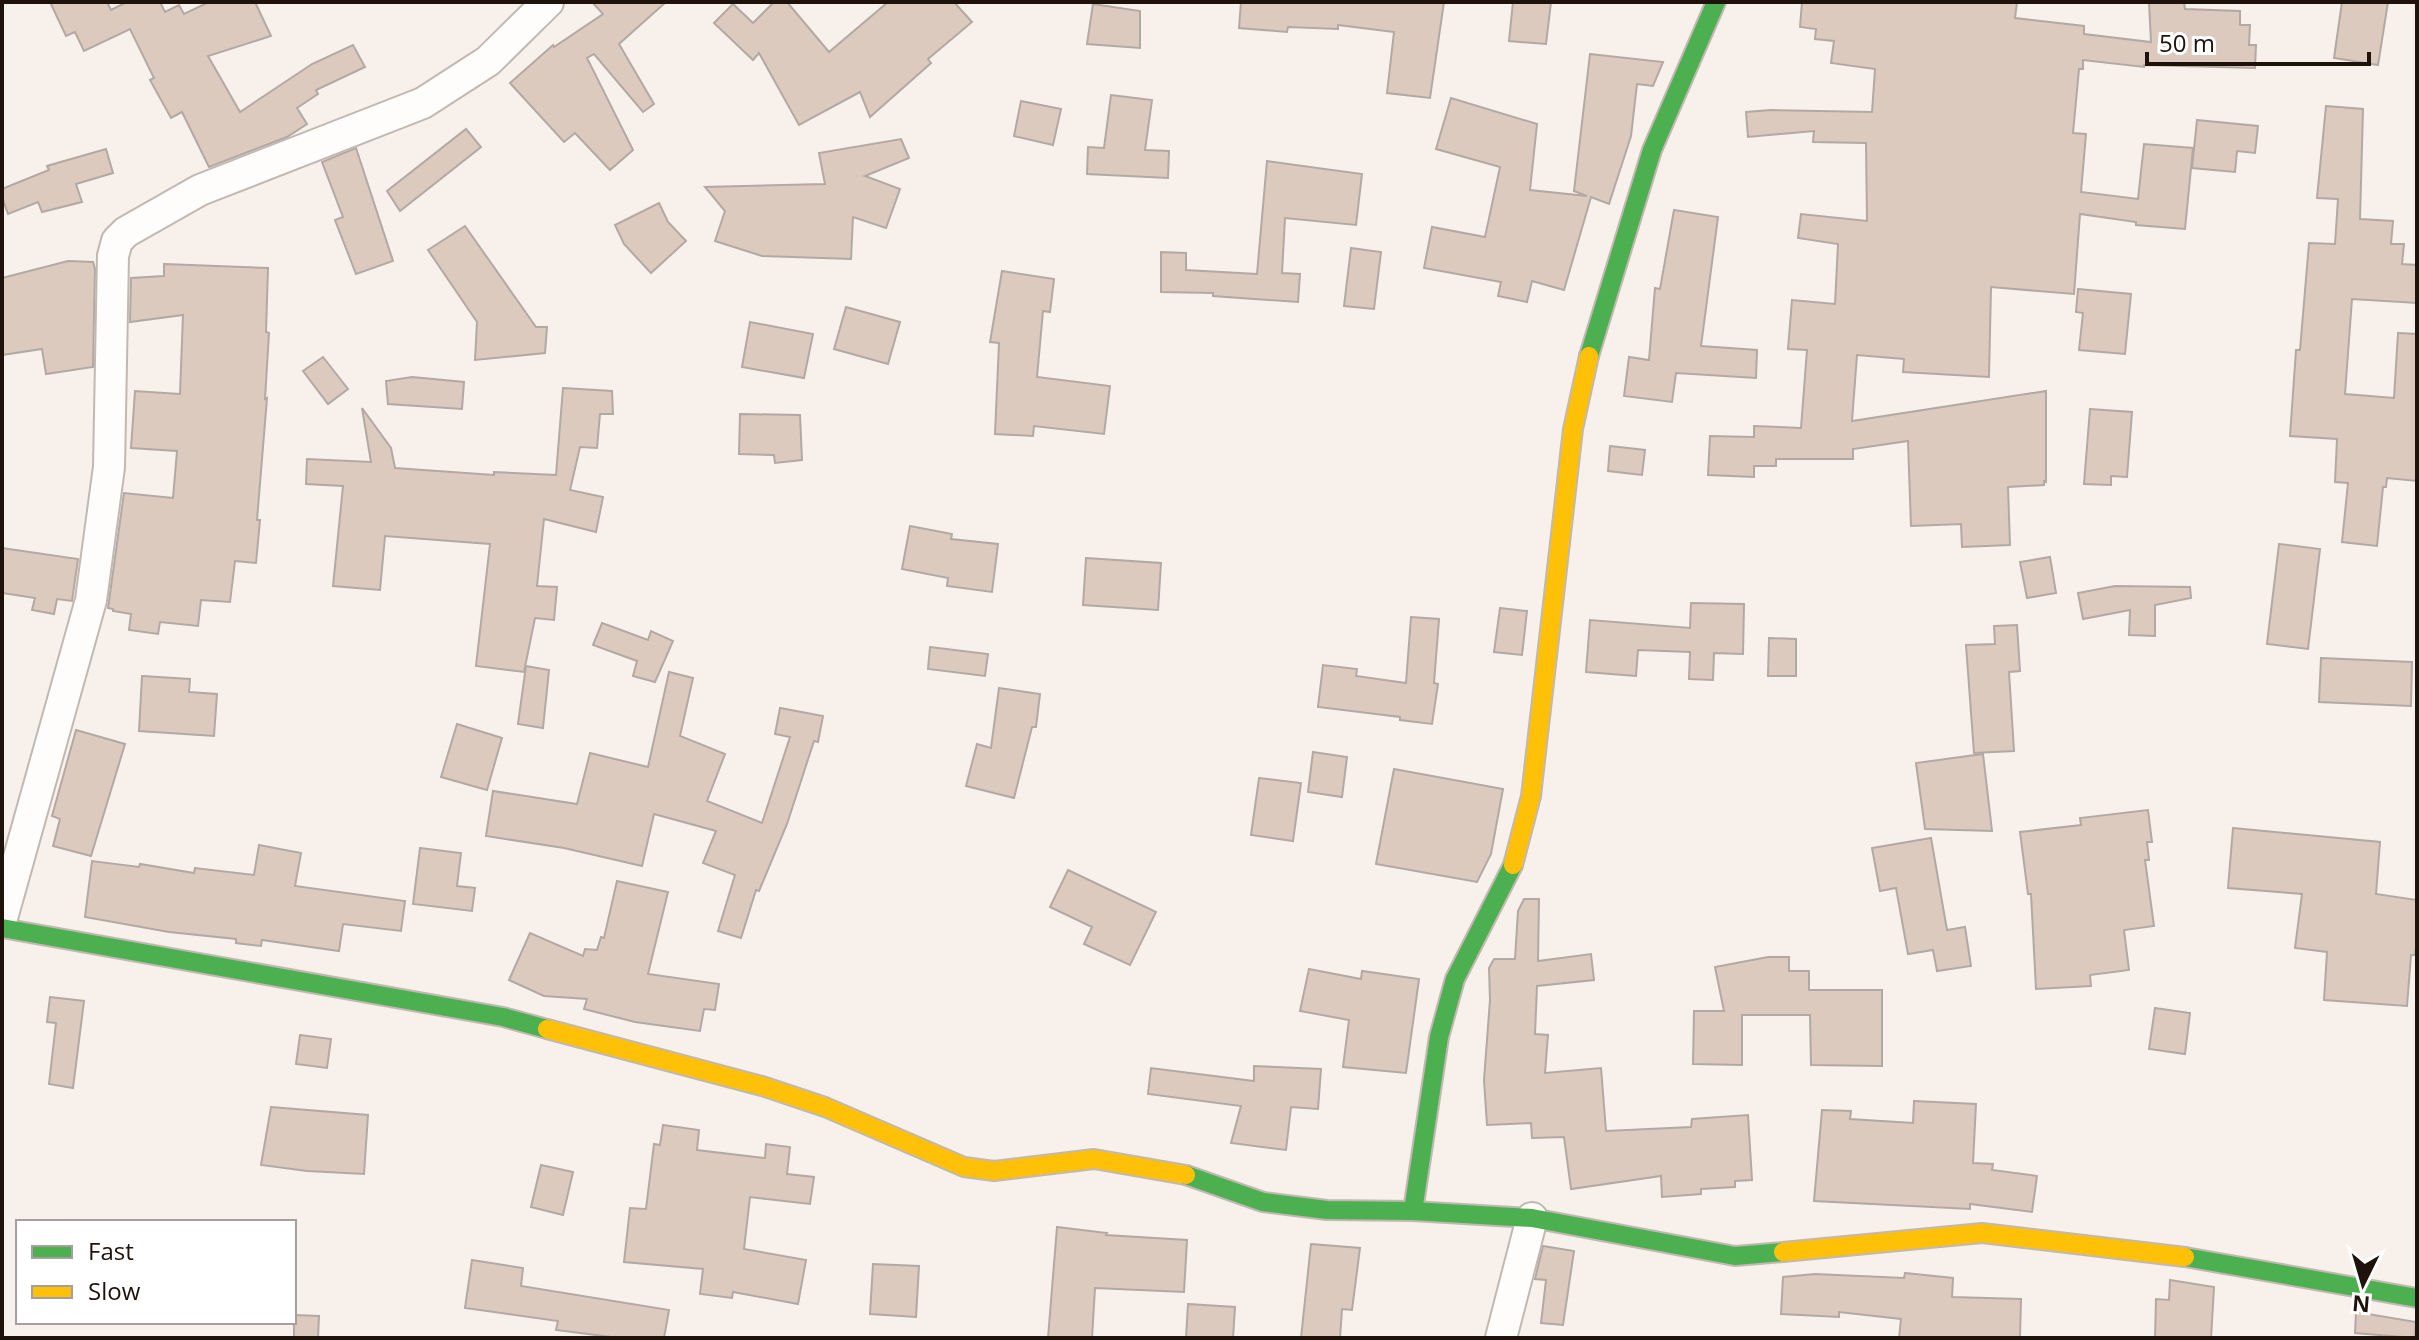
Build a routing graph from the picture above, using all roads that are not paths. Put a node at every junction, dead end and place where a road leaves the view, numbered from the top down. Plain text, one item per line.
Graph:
1 (548, 2) edge
2 (1716, 2) edge
3 (2, 918) edge
4 (2, 928) edge
5 (1413, 1211) junction
6 (1532, 1218) junction
7 (2417, 1298) edge
8 (1501, 1338) edge

1 - 3 street
2 - 5 street
4 - 5 street
5 - 6 street
6 - 7 street
6 - 8 street

